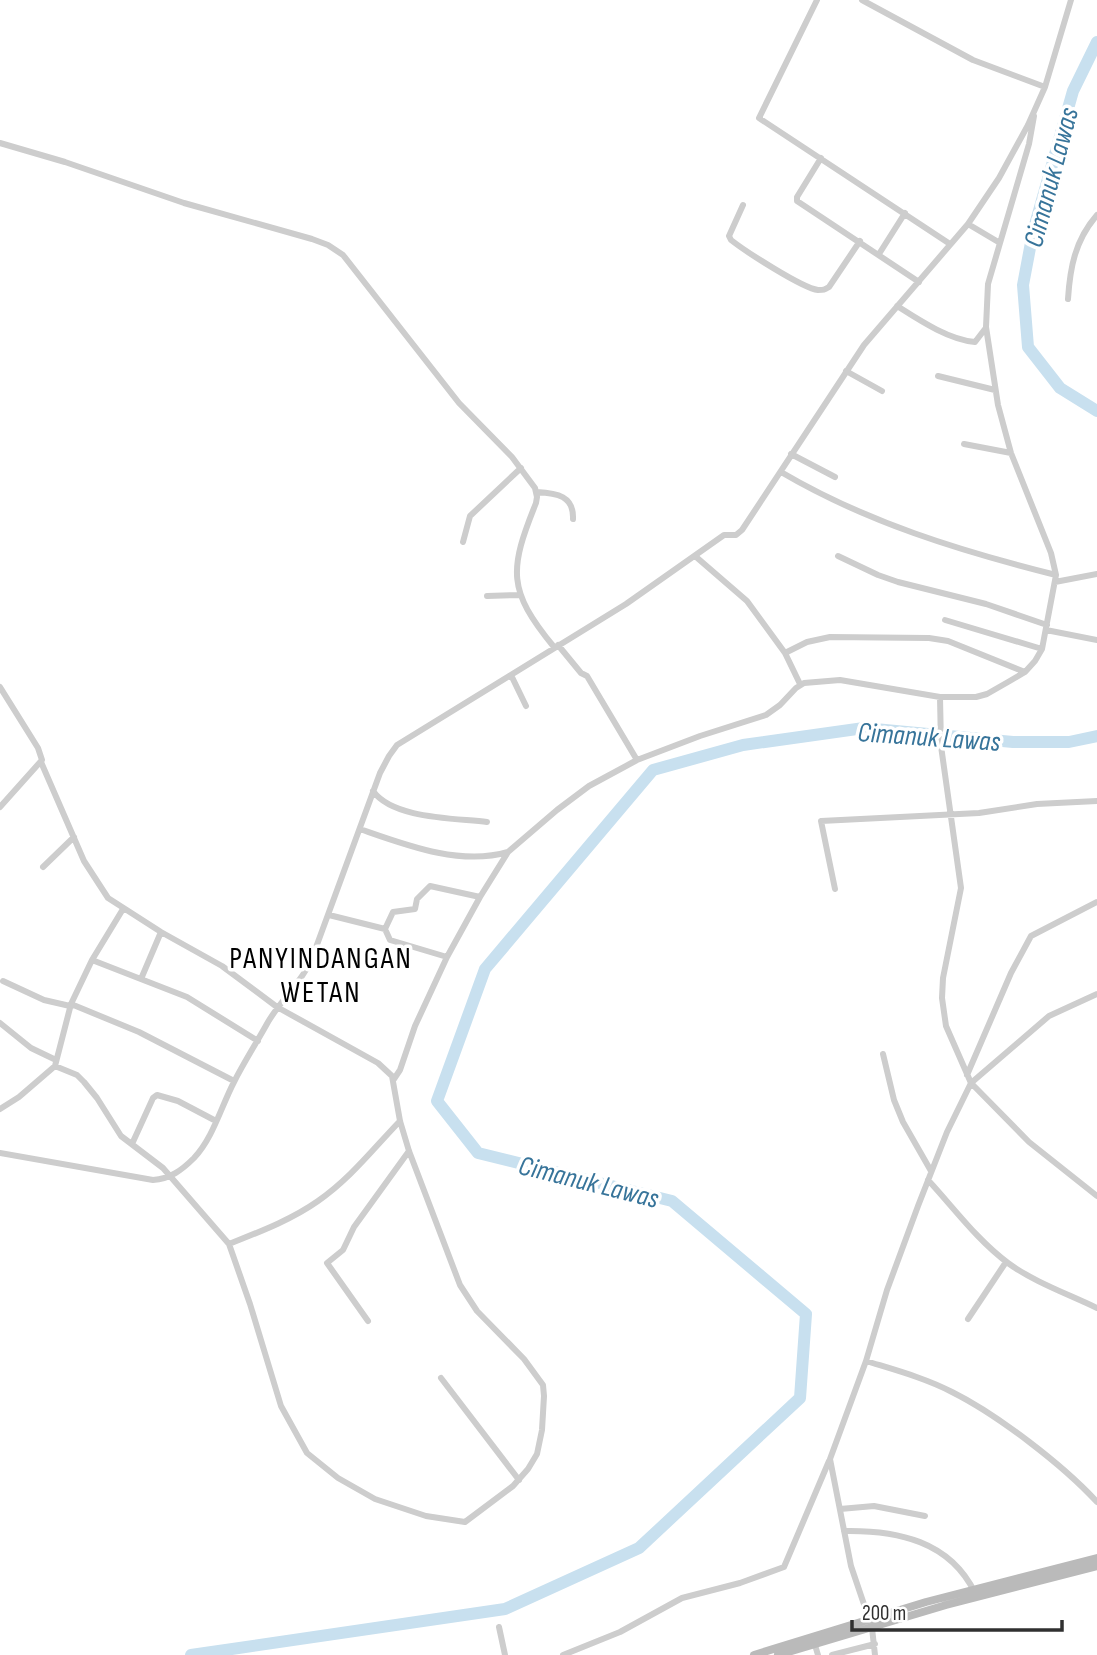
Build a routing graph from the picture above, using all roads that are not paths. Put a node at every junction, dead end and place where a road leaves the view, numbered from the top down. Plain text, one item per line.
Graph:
1 (817, 0) edge
2 (862, 0) edge
3 (1071, 0) edge
4 (1045, 87) junction
5 (1034, 111) junction
6 (0, 143) edge
7 (821, 158) junction
8 (743, 205) dead end
9 (905, 214) junction
10 (1097, 215) edge
11 (968, 224) junction
12 (860, 241) junction
13 (1000, 243) junction
14 (950, 244) junction
15 (879, 254) junction
16 (916, 279) junction
17 (1068, 299) dead end
18 (897, 306) junction
19 (986, 327) junction
20 (846, 371) junction
21 (938, 376) dead end
22 (995, 390) junction
23 (882, 391) dead end
24 (964, 444) dead end
25 (1012, 453) junction
26 (791, 454) junction
27 (521, 468) junction
28 (781, 472) junction
29 (835, 477) dead end
30 (537, 492) junction
31 (573, 519) dead end
32 (463, 542) dead end
33 (695, 556) junction
34 (838, 556) dead end
35 (1097, 574) edge
36 (1056, 578) junction
37 (520, 595) junction
38 (487, 596) dead end
39 (945, 620) dead end
40 (1046, 628) junction
41 (1097, 640) edge
42 (556, 646) junction
43 (1042, 649) junction
44 (785, 653) junction
45 (1025, 672) junction
46 (511, 675) junction
47 (800, 684) junction
48 (0, 687) edge
49 (940, 697) junction
50 (526, 706) dead end
51 (637, 760) junction
52 (41, 762) junction
53 (373, 791) junction
54 (1097, 801) edge
55 (0, 807) edge
56 (951, 813) junction
57 (487, 822) dead end
58 (360, 829) junction
59 (74, 837) junction
60 (508, 852) junction
61 (43, 867) dead end
62 (835, 889) dead end
63 (480, 897) junction
64 (1097, 902) edge
65 (123, 909) junction
66 (329, 915) junction
67 (385, 929) junction
68 (161, 932) junction
69 (447, 957) junction
70 (92, 960) junction
71 (141, 979) junction
72 (3, 981) dead end
73 (1097, 994) edge
74 (70, 1005) junction
75 (277, 1007) junction
76 (0, 1023) edge
77 (258, 1041) junction
78 (883, 1055) dead end
79 (55, 1063) junction
80 (967, 1075) junction
81 (394, 1080) junction
82 (234, 1081) junction
83 (971, 1083) junction
84 (0, 1109) edge
85 (216, 1121) junction
86 (400, 1121) junction
87 (132, 1144) junction
88 (409, 1150) junction
89 (0, 1153) edge
90 (931, 1172) junction
91 (928, 1180) junction
92 (173, 1181) junction
93 (1097, 1196) edge
94 (229, 1244) junction
95 (1006, 1262) junction
96 (1097, 1308) edge
97 (968, 1320) dead end
98 (368, 1321) dead end
99 (866, 1361) junction
100 (441, 1378) dead end
101 (830, 1459) junction
102 (519, 1480) junction
103 (1097, 1503) edge
104 (840, 1509) junction
105 (925, 1516) dead end
106 (844, 1531) junction
107 (1097, 1558) edge
108 (1097, 1566) edge
109 (1066, 1569) junction
110 (973, 1589) junction
111 (499, 1627) dead end
112 (871, 1628) junction
113 (814, 1641) junction
114 (505, 1655) edge
115 (563, 1655) edge
116 (756, 1655) edge
117 (779, 1655) edge
118 (818, 1655) edge
119 (832, 1655) edge
120 (875, 1655) edge

1 - 7 street
2 - 4 street
3 - 4 street
4 - 5 street
5 - 11 street
5 - 13 street
6 - 27 street
7 - 9 street
7 - 12 street
8 - 12 street
9 - 14 street
9 - 15 street
10 - 17 street
11 - 13 street
11 - 14 street
12 - 15 street
13 - 19 street
14 - 16 street
15 - 16 street
16 - 18 street
18 - 19 street
18 - 20 street
19 - 22 street
20 - 23 street
20 - 26 street
21 - 22 street
22 - 25 street
24 - 25 street
25 - 36 street
26 - 28 street
26 - 29 street
27 - 30 street
27 - 32 street
28 - 33 street
28 - 36 street
30 - 31 street
30 - 37 street
33 - 42 street
33 - 44 street
34 - 40 street
35 - 36 street
36 - 40 street
37 - 38 street
37 - 42 street
39 - 43 street
40 - 41 street
40 - 43 street
42 - 46 street
42 - 51 street
43 - 45 street
44 - 45 street
44 - 47 street
45 - 49 street
46 - 50 street
46 - 53 street
47 - 49 street
47 - 51 street
48 - 52 street
49 - 56 street
51 - 60 street
52 - 55 street
52 - 59 street
53 - 57 street
53 - 58 street
54 - 56 street
56 - 62 street
56 - 80 street
58 - 60 street
58 - 66 street
59 - 61 street
59 - 65 street
60 - 63 street
63 - 67 street
63 - 69 street
64 - 80 street
65 - 68 street
65 - 70 street
66 - 67 street
66 - 75 street
67 - 69 street
68 - 71 street
68 - 75 street
69 - 81 street
70 - 71 street
70 - 74 street
71 - 77 street
72 - 74 street
73 - 83 street
74 - 79 street
74 - 82 street
75 - 77 street
75 - 81 street
76 - 79 street
77 - 82 street
78 - 90 street
79 - 84 street
79 - 87 street
80 - 83 street
81 - 86 street
82 - 85 street
83 - 90 street
83 - 93 street
85 - 87 street
85 - 92 street
86 - 88 street
86 - 94 street
87 - 92 street
88 - 98 street
88 - 102 street
89 - 92 street
90 - 91 street
91 - 95 street
91 - 99 street
92 - 94 street
94 - 102 street
95 - 96 street
95 - 97 street
99 - 101 street
99 - 103 street
100 - 102 street
101 - 104 street
101 - 115 street
104 - 105 street
104 - 106 street
106 - 110 street
106 - 112 street
107 - 109 main road
108 - 109 main road
109 - 110 main road
110 - 112 main road
111 - 114 street
112 - 113 main road
112 - 119 street
112 - 120 street
113 - 116 main road
113 - 117 main road
113 - 118 street

